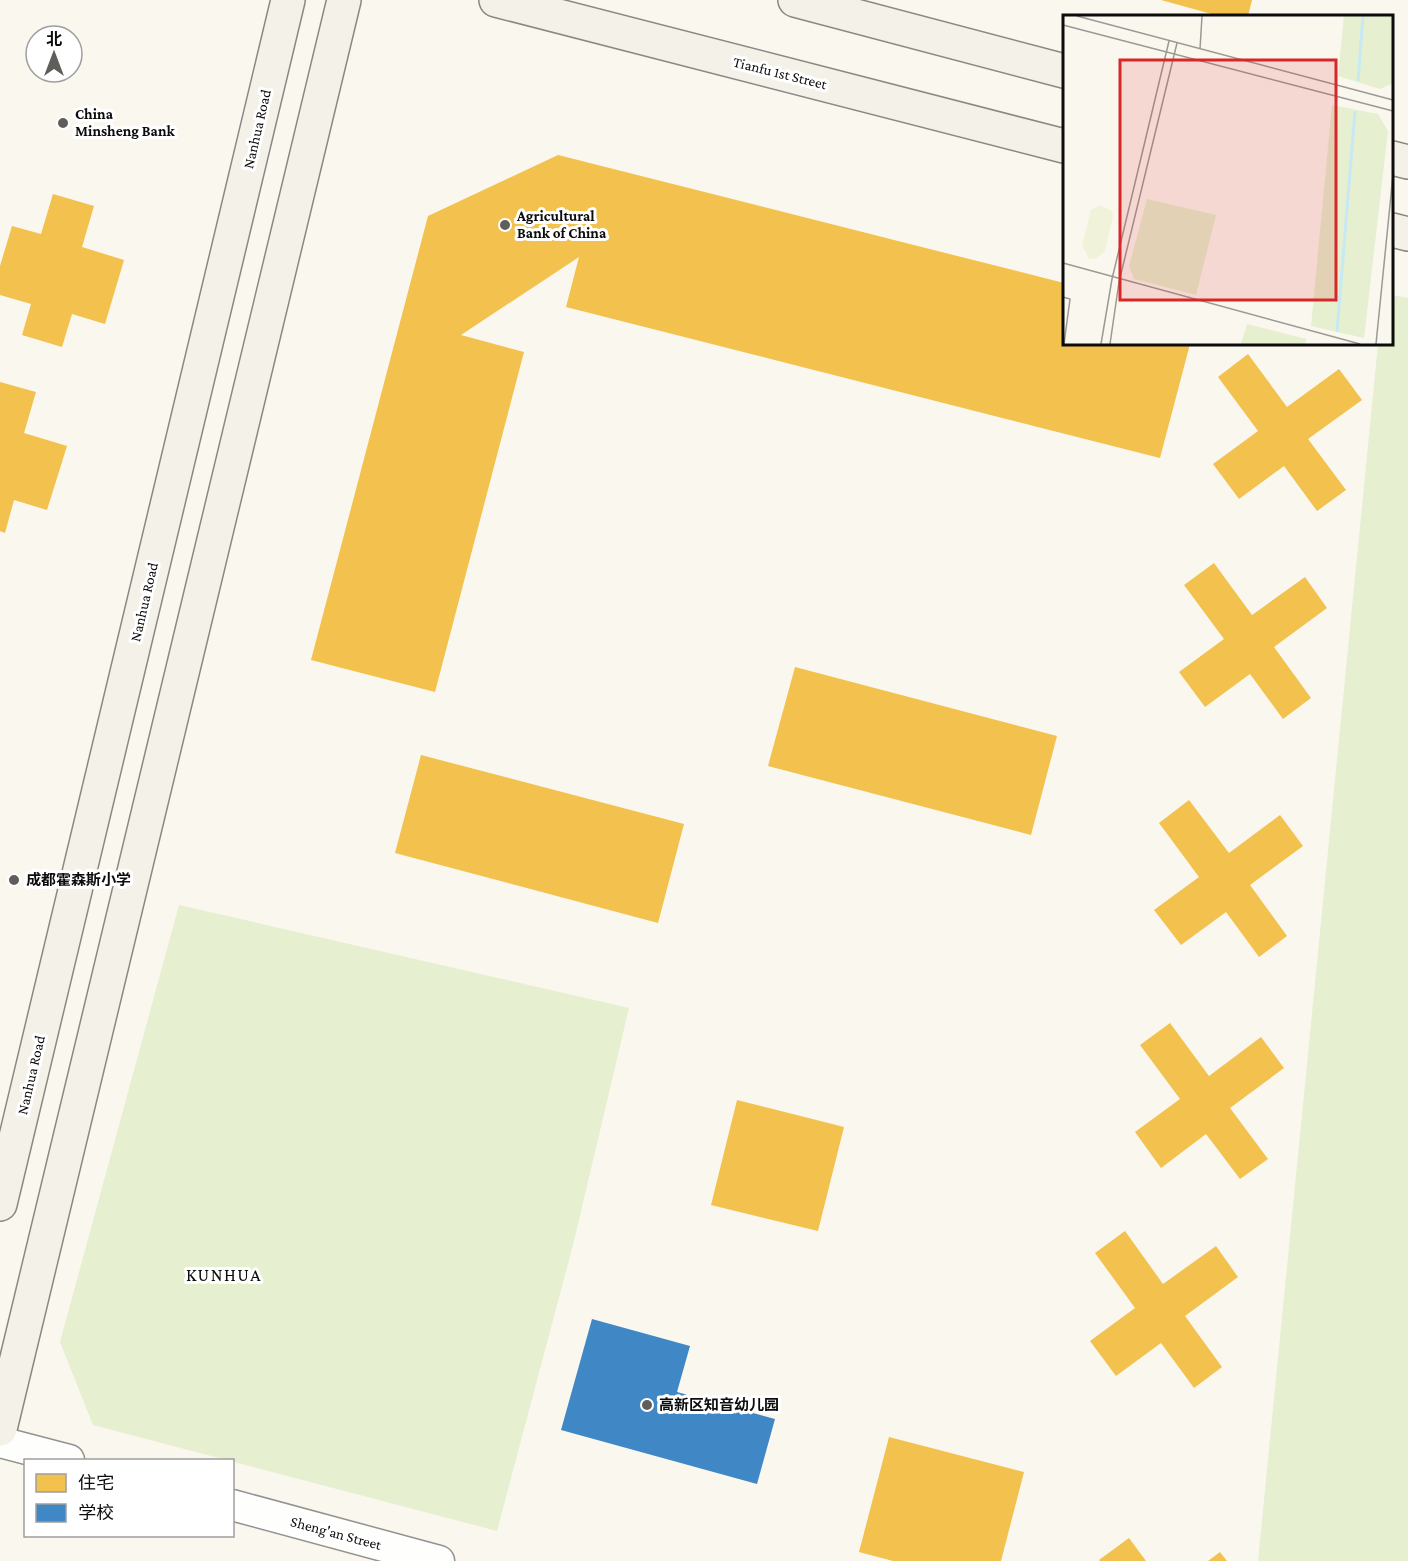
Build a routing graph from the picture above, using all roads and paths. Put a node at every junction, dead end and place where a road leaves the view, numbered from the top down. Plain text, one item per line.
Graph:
1 (288, 0) edge
2 (344, 0) edge
3 (496, 0) edge
4 (795, 0) edge
5 (1063, 71) edge
6 (1063, 145) edge
7 (1393, 158) edge
8 (1408, 162) edge
9 (1393, 230) edge
10 (1408, 234) edge
11 (0, 1204) edge
12 (0, 1429) edge
13 (0, 1442) edge
14 (62, 1459) edge
15 (234, 1506) edge
16 (439, 1561) edge

1 - 11 street, Nanhua Road
2 - 12 street
3 - 6 street, Tianfu 1st Street
4 - 5 street
7 - 8 street
9 - 10 street
13 - 14 street
15 - 16 street, Sheng'an Street

